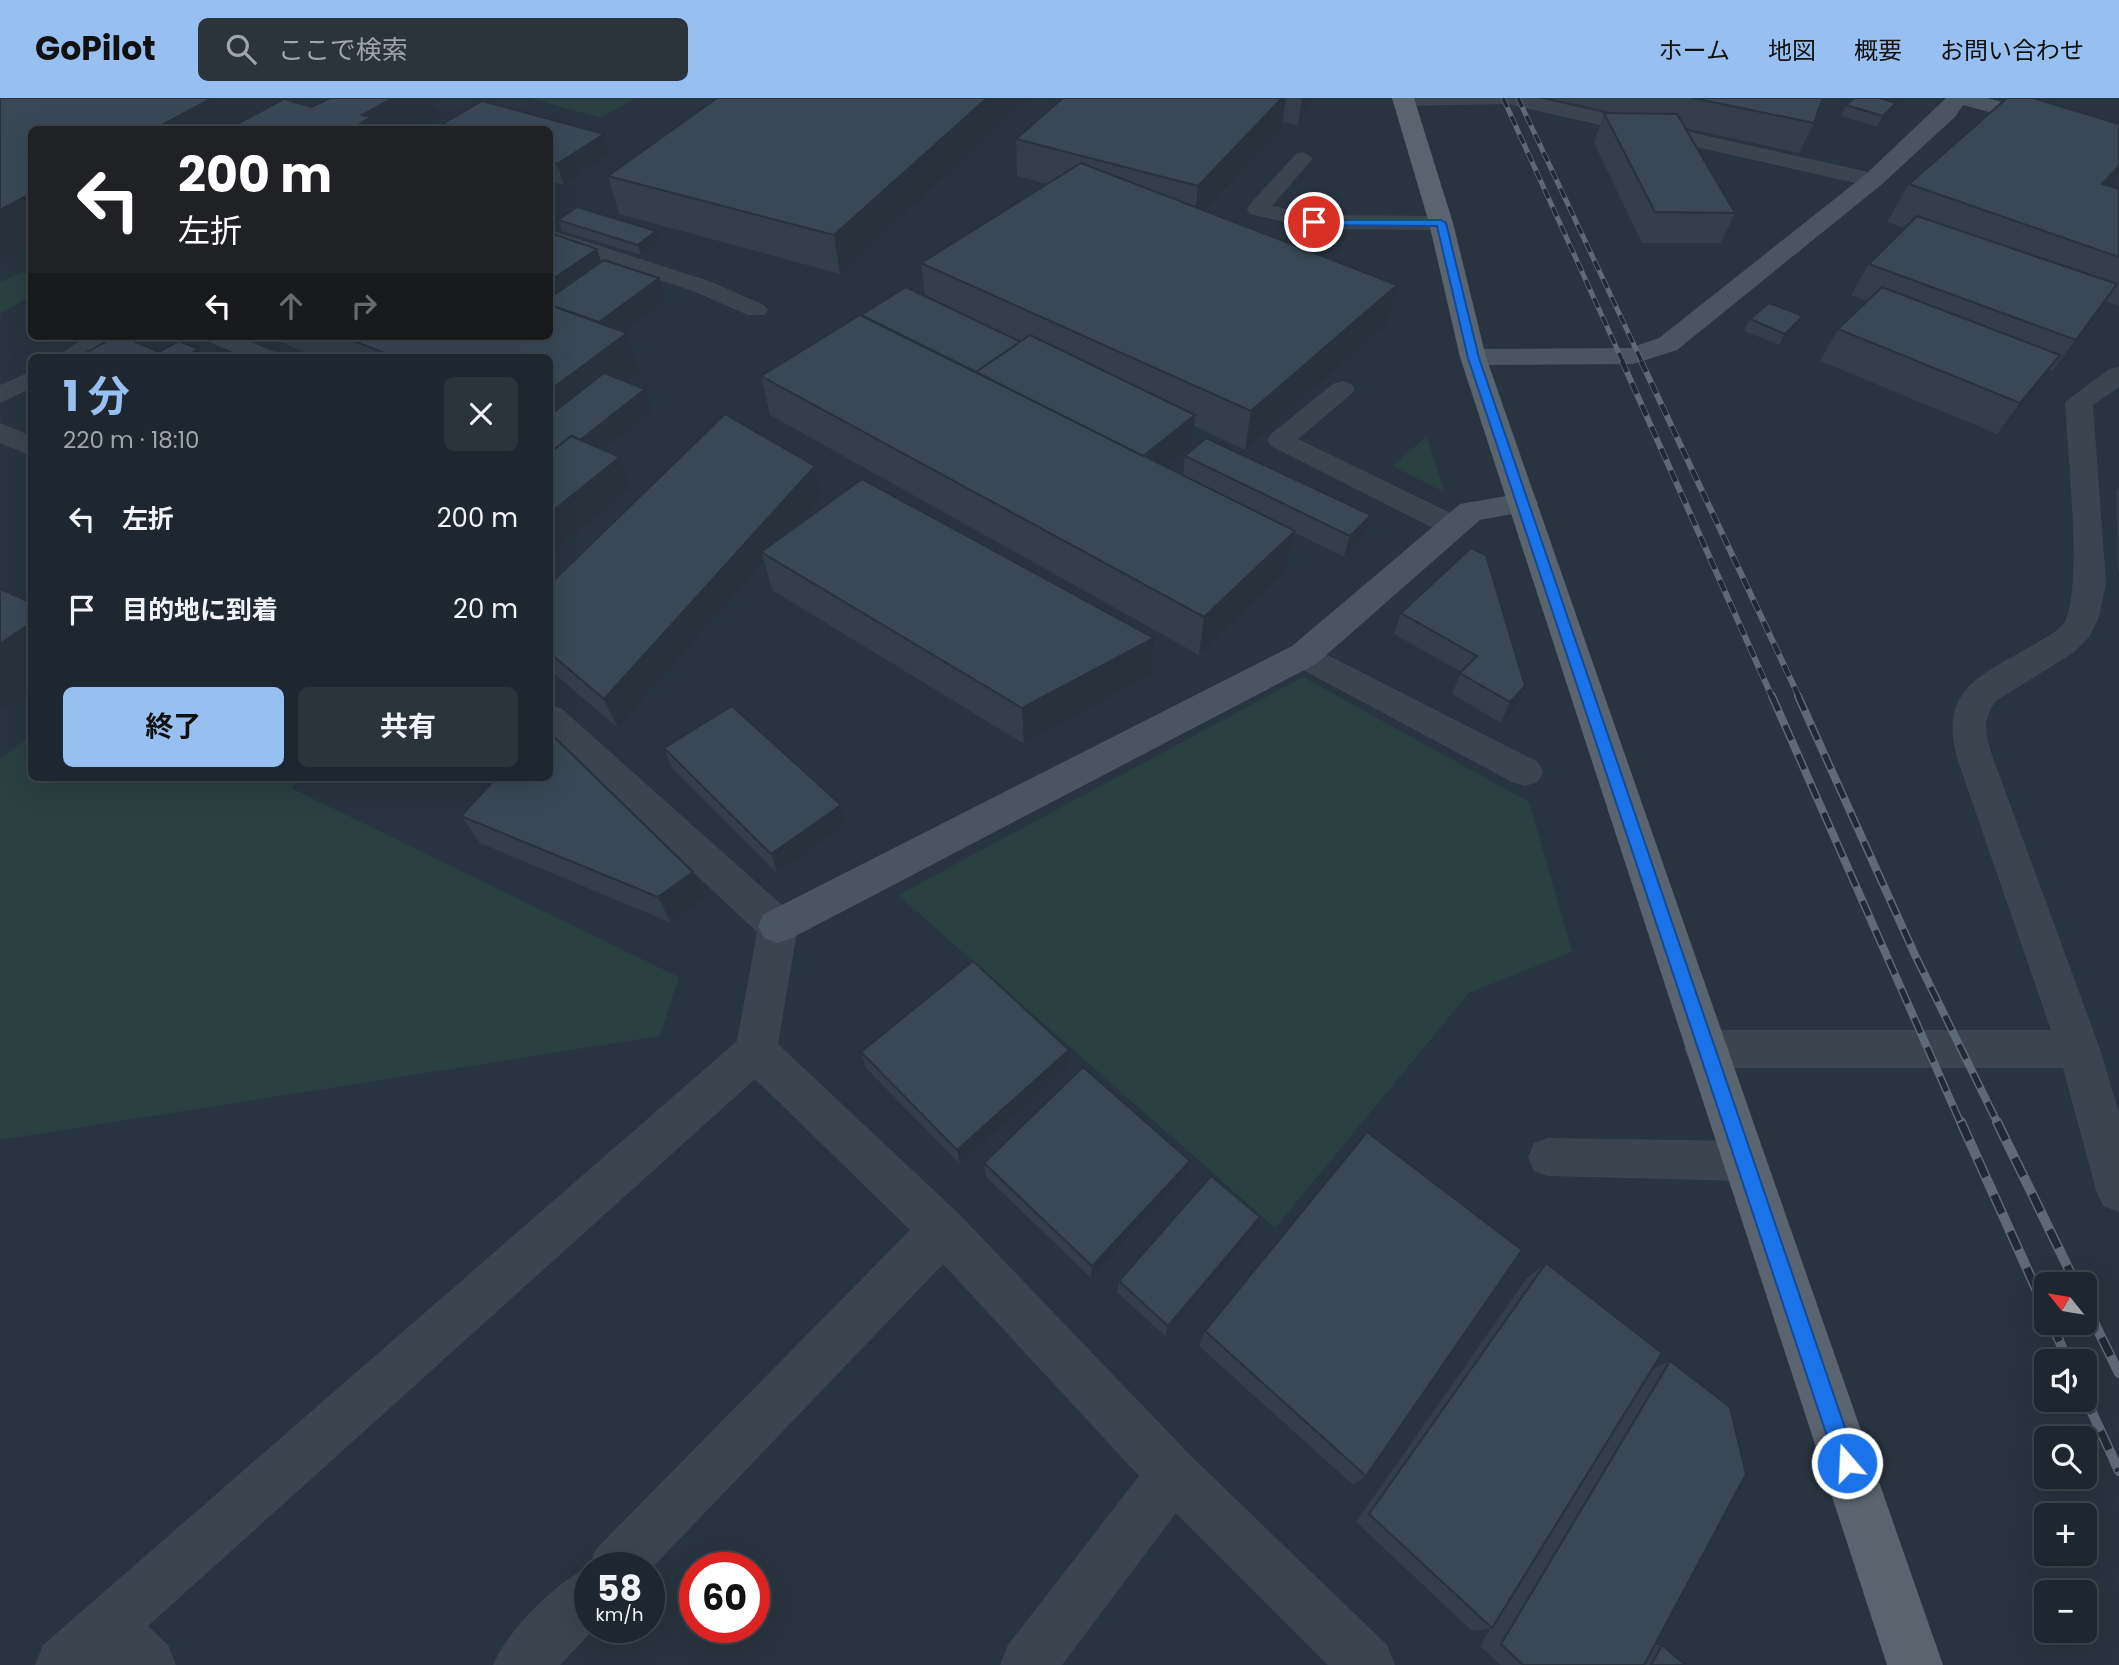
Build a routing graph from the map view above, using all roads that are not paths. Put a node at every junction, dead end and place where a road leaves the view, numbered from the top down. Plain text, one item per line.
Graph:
1 (1504, 98) edge
2 (1510, 98) edge
3 (1959, 98) edge
4 (1403, 99) edge
5 (2119, 140) edge
6 (1303, 158) dead end
7 (1873, 180) junction
8 (1441, 223) junction
9 (553, 238) edge
10 (756, 310) dead end
11 (98, 340) edge
12 (226, 340) edge
13 (73, 354) edge
14 (259, 354) edge
15 (1474, 358) junction
16 (28, 380) edge
17 (2114, 385) edge
18 (1342, 389) dead end
19 (0, 395) edge
20 (0, 432) edge
21 (28, 445) edge
22 (1523, 503) junction
23 (1453, 526) junction
24 (1304, 655) junction
25 (553, 721) edge
26 (1525, 772) dead end
27 (778, 926) junction
28 (1705, 1049) junction
29 (2079, 1049) junction
30 (756, 1051) junction
31 (1548, 1157) dead end
32 (1744, 1161) junction
33 (2119, 1190) edge
34 (943, 1230) junction
35 (1173, 1474) junction
36 (631, 1552) edge
37 (574, 1610) edge
38 (108, 1625) junction
39 (63, 1665) edge
40 (148, 1665) edge
41 (521, 1665) edge
42 (1028, 1665) edge
43 (1367, 1665) edge
44 (1915, 1665) edge

1 - 4 street
2 - 7 street
3 - 5 street
3 - 7 street
4 - 8 main road
6 - 8 lane
7 - 15 street
8 - 15 main road
9 - 10 lane
11 - 13 lane
12 - 14 lane
15 - 22 main road
16 - 19 lane
17 - 29 street
18 - 23 lane
20 - 21 street
22 - 23 street
22 - 28 main road
23 - 24 street
24 - 26 street
24 - 27 street
25 - 27 street
27 - 30 street
28 - 29 street
28 - 32 main road
29 - 33 street
30 - 34 street
30 - 38 street
31 - 32 lane
32 - 44 main road
34 - 35 street
34 - 36 street
35 - 42 street
35 - 43 street
37 - 41 street
38 - 39 street
38 - 40 street

